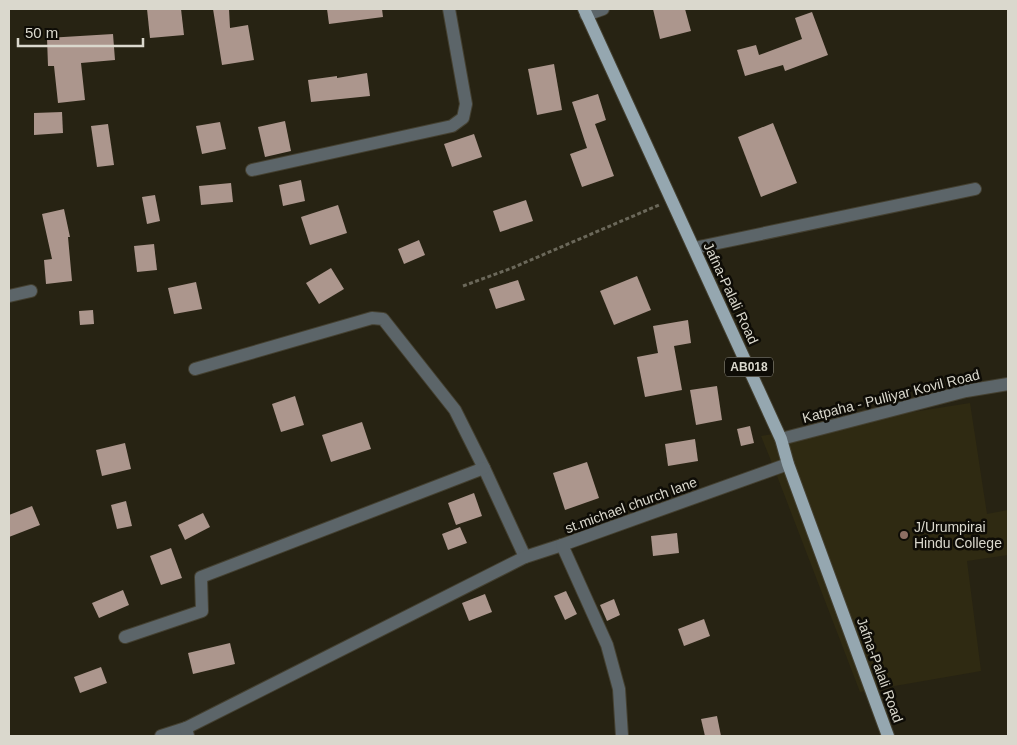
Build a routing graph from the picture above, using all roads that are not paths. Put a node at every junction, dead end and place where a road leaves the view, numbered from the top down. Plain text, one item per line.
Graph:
1 (449, 9) edge
2 (602, 9) edge
3 (585, 12) edge
4 (252, 170) dead end
5 (975, 189) dead end
6 (694, 248) junction
7 (31, 292) dead end
8 (9, 296) edge
9 (195, 369) dead end
10 (1008, 384) edge
11 (781, 439) junction
12 (788, 464) junction
13 (484, 468) junction
14 (562, 545) junction
15 (524, 557) junction
16 (125, 637) dead end
17 (187, 732) edge
18 (161, 736) edge
19 (622, 736) edge
20 (888, 736) edge

1 - 4 street
2 - 3 street
3 - 6 main road, Jafna-Palali Road / AB018
5 - 6 street
6 - 11 main road, Jafna-Palali Road / AB018
7 - 8 street
9 - 13 street
10 - 11 street, Katpaha - Pulliyar Kovil Road
11 - 12 main road, Jafna-Palali Road / AB018
12 - 14 street, st.michael church lane
12 - 20 main road, Jafna-Palali Road / AB018
13 - 15 street
13 - 16 street
14 - 15 street
14 - 19 street, st.michael church lane
15 - 17 street
17 - 18 street

